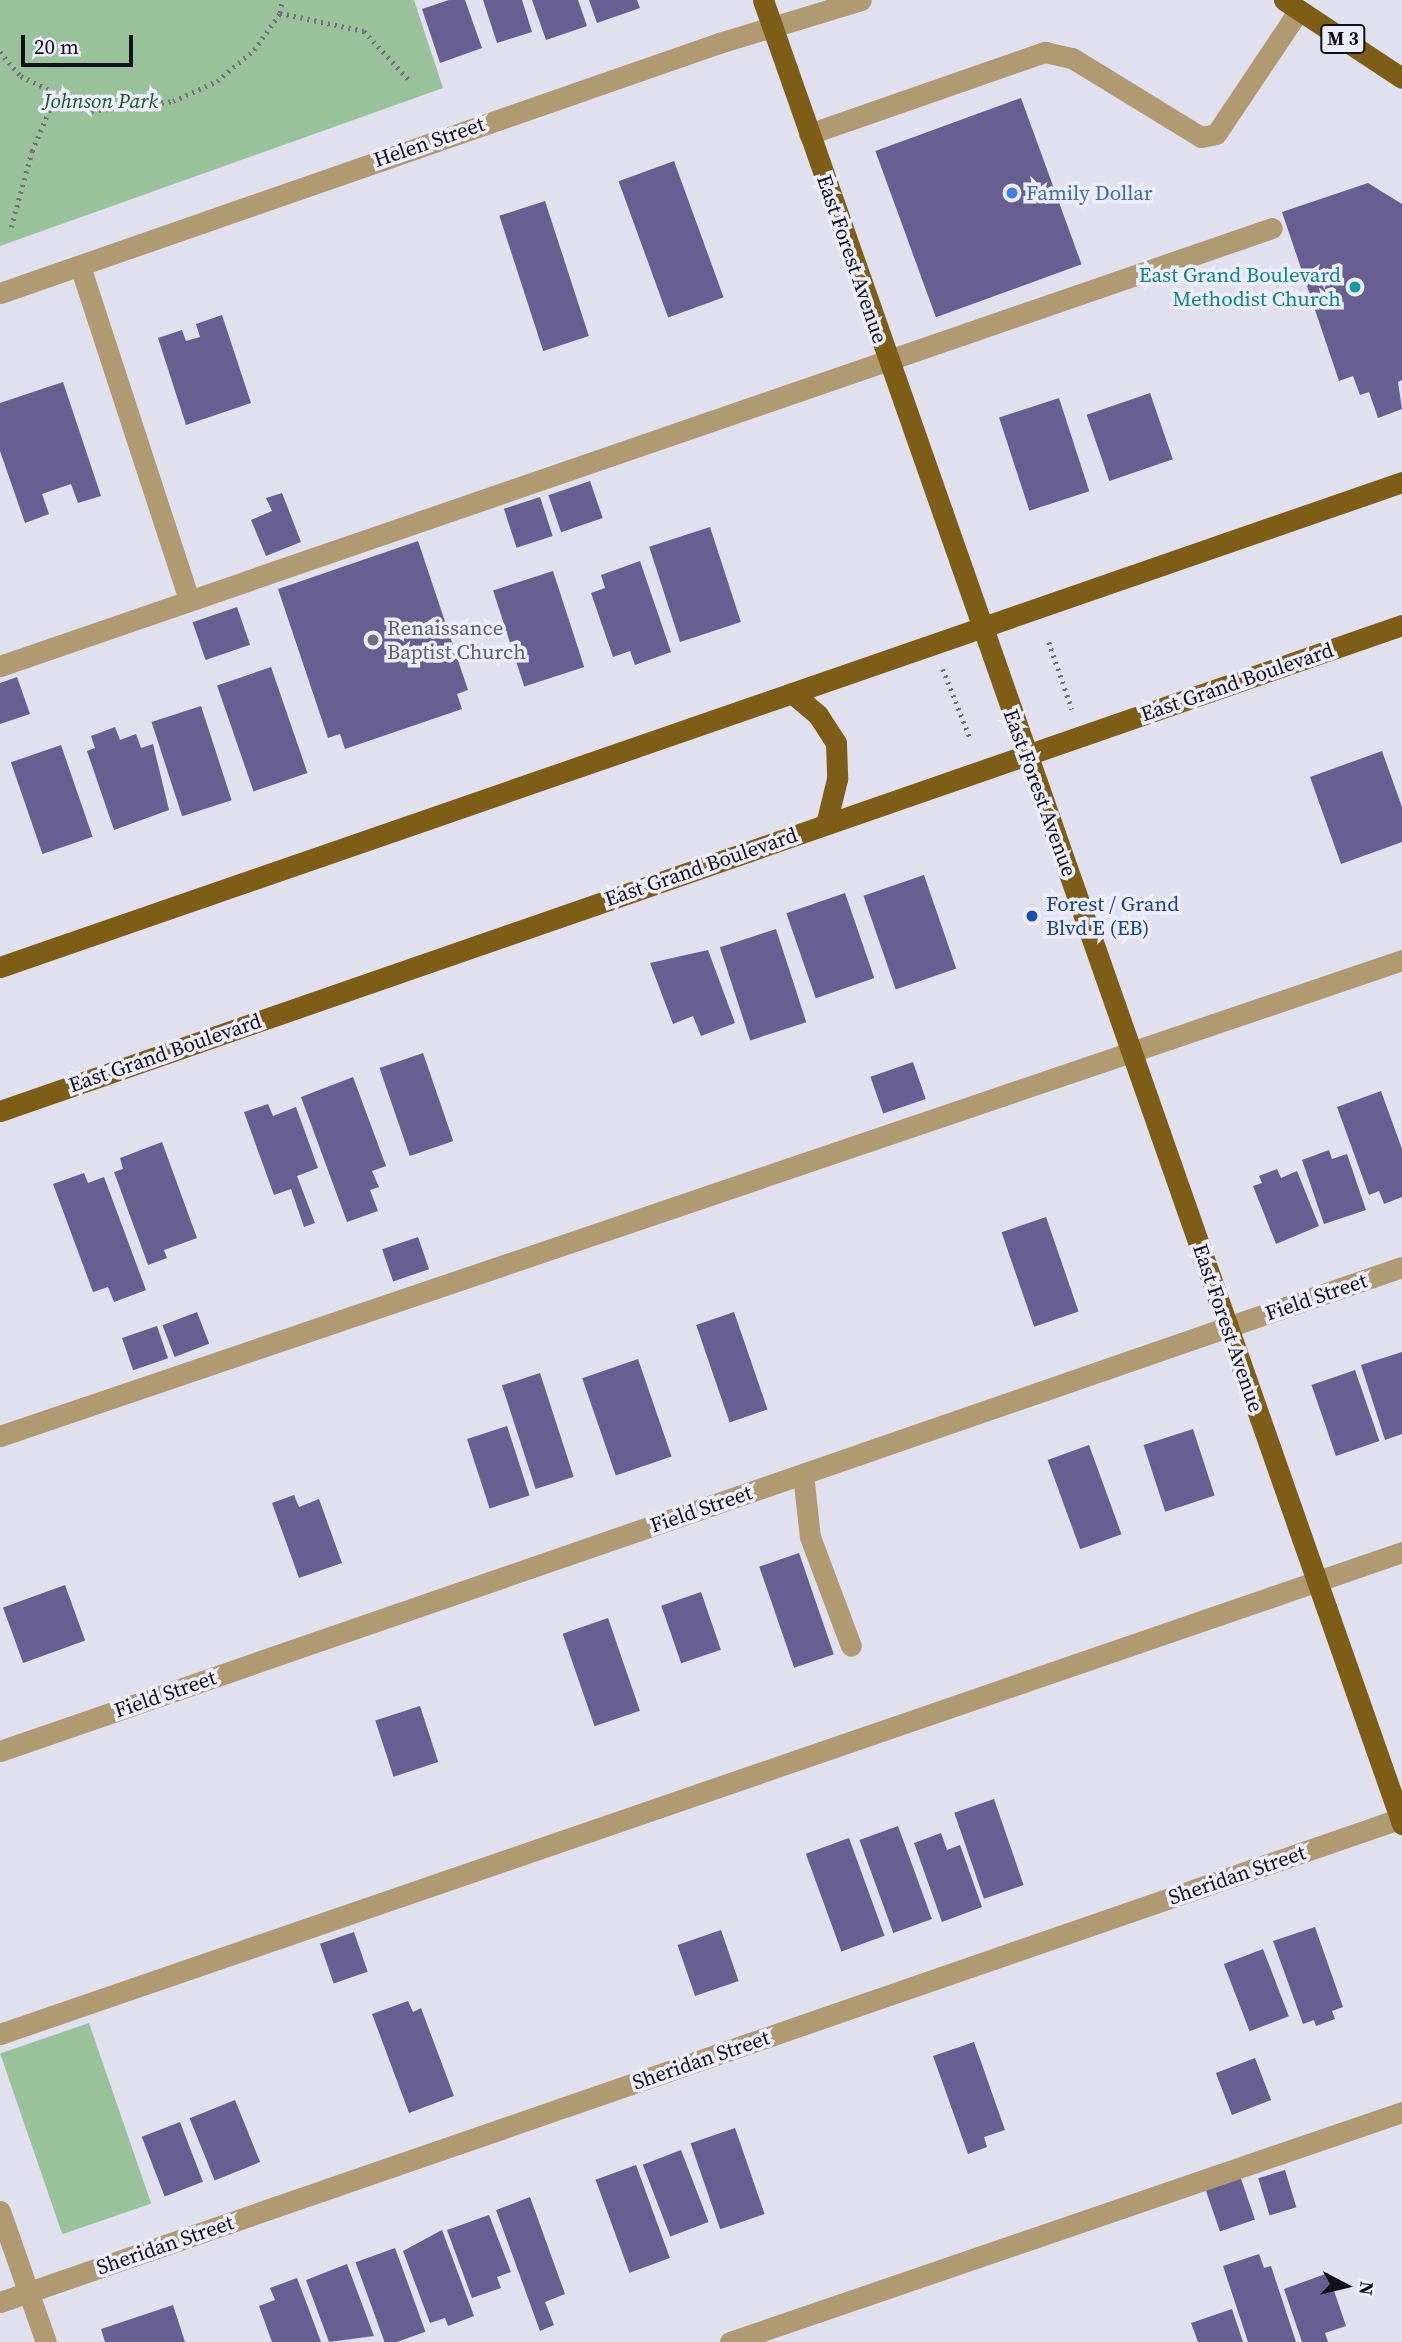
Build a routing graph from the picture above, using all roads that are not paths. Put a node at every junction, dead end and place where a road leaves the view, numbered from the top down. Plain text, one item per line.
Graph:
1 (763, 0) edge
2 (861, 0) edge
3 (1292, 5) edge
4 (771, 25) junction
5 (1402, 78) edge
6 (809, 134) junction
7 (1272, 229) dead end
8 (80, 266) junction
9 (0, 293) edge
10 (887, 358) junction
11 (1402, 482) edge
12 (189, 599) junction
13 (1402, 625) edge
14 (980, 629) junction
15 (0, 666) edge
16 (792, 693) junction
17 (1027, 754) junction
18 (826, 824) junction
19 (1402, 960) edge
20 (0, 967) edge
21 (1131, 1051) junction
22 (0, 1111) edge
23 (1402, 1267) edge
24 (1228, 1327) junction
25 (0, 1436) edge
26 (803, 1474) junction
27 (1402, 1552) edge
28 (1316, 1581) junction
29 (851, 1646) dead end
30 (0, 1751) edge
31 (1401, 1820) edge
32 (0, 2034) edge
33 (1402, 2112) edge
34 (0, 2211) edge
35 (29, 2292) junction
36 (0, 2302) edge
37 (46, 2342) edge
38 (730, 2342) edge

1 - 4 main road, East Forest Avenue
2 - 4 street, Helen Street
3 - 5 main road, M 3
3 - 6 street
4 - 6 main road, East Forest Avenue
4 - 8 street, Helen Street
6 - 10 main road, East Forest Avenue
7 - 10 street
8 - 9 street, Helen Street
8 - 12 street
10 - 12 street
10 - 14 main road, East Forest Avenue
11 - 14 main road
12 - 15 street
13 - 17 main road, East Grand Boulevard
14 - 16 main road
14 - 17 main road, East Forest Avenue
16 - 18 main road
16 - 20 main road
17 - 18 main road, East Grand Boulevard
17 - 21 main road, East Forest Avenue
18 - 22 main road, East Grand Boulevard
19 - 21 street
21 - 24 main road, East Forest Avenue
21 - 25 street
23 - 24 street, Field Street
24 - 26 street, Field Street
24 - 28 main road, East Forest Avenue
26 - 29 street
26 - 30 street, Field Street
27 - 28 street
28 - 31 main road, East Forest Avenue
28 - 32 street
31 - 35 street, Sheridan Street
33 - 38 street
34 - 35 street
35 - 36 street, Sheridan Street
35 - 37 street

